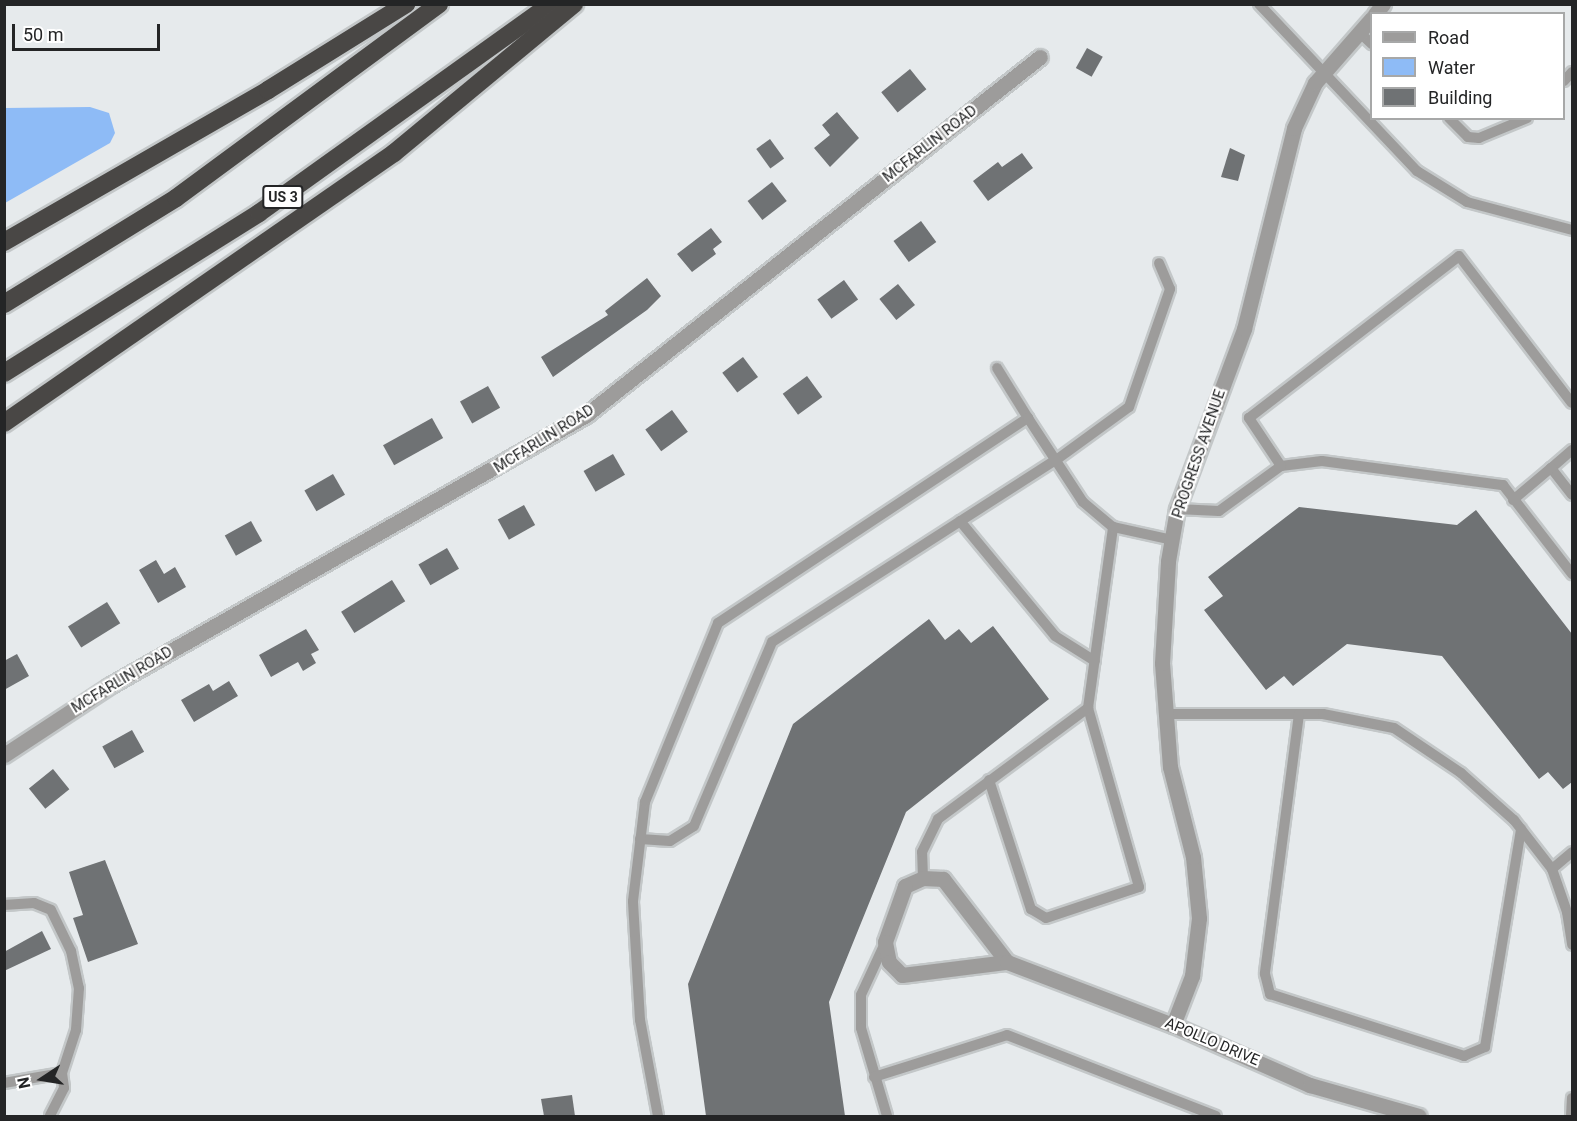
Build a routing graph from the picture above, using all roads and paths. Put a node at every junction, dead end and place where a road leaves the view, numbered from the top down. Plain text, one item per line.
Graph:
1 (406, 4) edge
2 (439, 4) edge
3 (551, 4) edge
4 (574, 4) edge
5 (1259, 4) edge
6 (1370, 19) edge
7 (1359, 32) junction
8 (1370, 43) edge
9 (1040, 57) dead end
10 (1325, 71) junction
11 (1370, 120) edge
12 (1370, 120) edge
13 (1451, 120) edge
14 (1522, 120) edge
15 (1572, 230) edge
16 (4, 242) edge
17 (1159, 263) dead end
18 (4, 304) edge
19 (997, 368) dead end
20 (4, 373) edge
21 (1572, 403) edge
22 (1028, 418) junction
23 (4, 423) edge
24 (1572, 450) edge
25 (1056, 460) junction
26 (1281, 466) junction
27 (1551, 468) junction
28 (1572, 495) edge
29 (1513, 500) junction
30 (1178, 509) junction
31 (960, 521) junction
32 (1113, 527) junction
33 (1172, 540) junction
34 (1572, 574) edge
35 (1095, 661) junction
36 (1088, 708) junction
37 (1164, 714) junction
38 (1299, 714) junction
39 (4, 755) edge
40 (989, 780) junction
41 (1521, 829) junction
42 (640, 839) junction
43 (1572, 852) edge
44 (1552, 869) junction
45 (922, 878) junction
46 (4, 905) edge
47 (885, 942) junction
48 (1572, 945) edge
49 (1007, 962) junction
50 (1173, 1025) junction
51 (62, 1073) junction
52 (874, 1077) junction
53 (4, 1083) edge
54 (1572, 1098) edge
55 (1383, 1113) edge
56 (50, 1116) edge
57 (658, 1116) edge
58 (887, 1116) edge
59 (1216, 1116) edge
60 (1419, 1116) edge
61 (1571, 1116) edge

1 - 16 highway
2 - 18 highway
3 - 20 highway, US 3
4 - 23 highway
5 - 10 lane
6 - 7 street, PROGRESS AVENUE
7 - 8 lane
7 - 10 street, PROGRESS AVENUE
9 - 39 street, MCFARLIN ROAD
10 - 11 lane
10 - 30 street, PROGRESS AVENUE
12 - 15 lane
13 - 14 lane
17 - 25 lane
19 - 22 lane
21 - 26 lane
22 - 25 lane
22 - 42 lane
24 - 27 lane
25 - 31 lane
25 - 32 lane
26 - 29 lane
26 - 30 lane
27 - 28 lane
27 - 29 lane
29 - 34 lane
30 - 33 street, PROGRESS AVENUE
31 - 35 lane
31 - 42 lane
32 - 33 lane
32 - 35 lane
33 - 37 street, PROGRESS AVENUE
35 - 36 lane
36 - 40 lane
36 - 40 lane
37 - 38 lane
37 - 50 street, PROGRESS AVENUE
38 - 41 lane
38 - 41 lane
40 - 45 lane
41 - 44 lane
42 - 57 lane
43 - 44 lane
44 - 48 lane
45 - 47 street
45 - 49 street
46 - 51 lane
47 - 49 street, APOLLO DRIVE
47 - 52 lane
49 - 50 street, APOLLO DRIVE
50 - 55 street, APOLLO DRIVE
51 - 53 lane
51 - 56 lane
52 - 58 lane
52 - 59 lane
54 - 61 lane
55 - 60 street, APOLLO DRIVE

